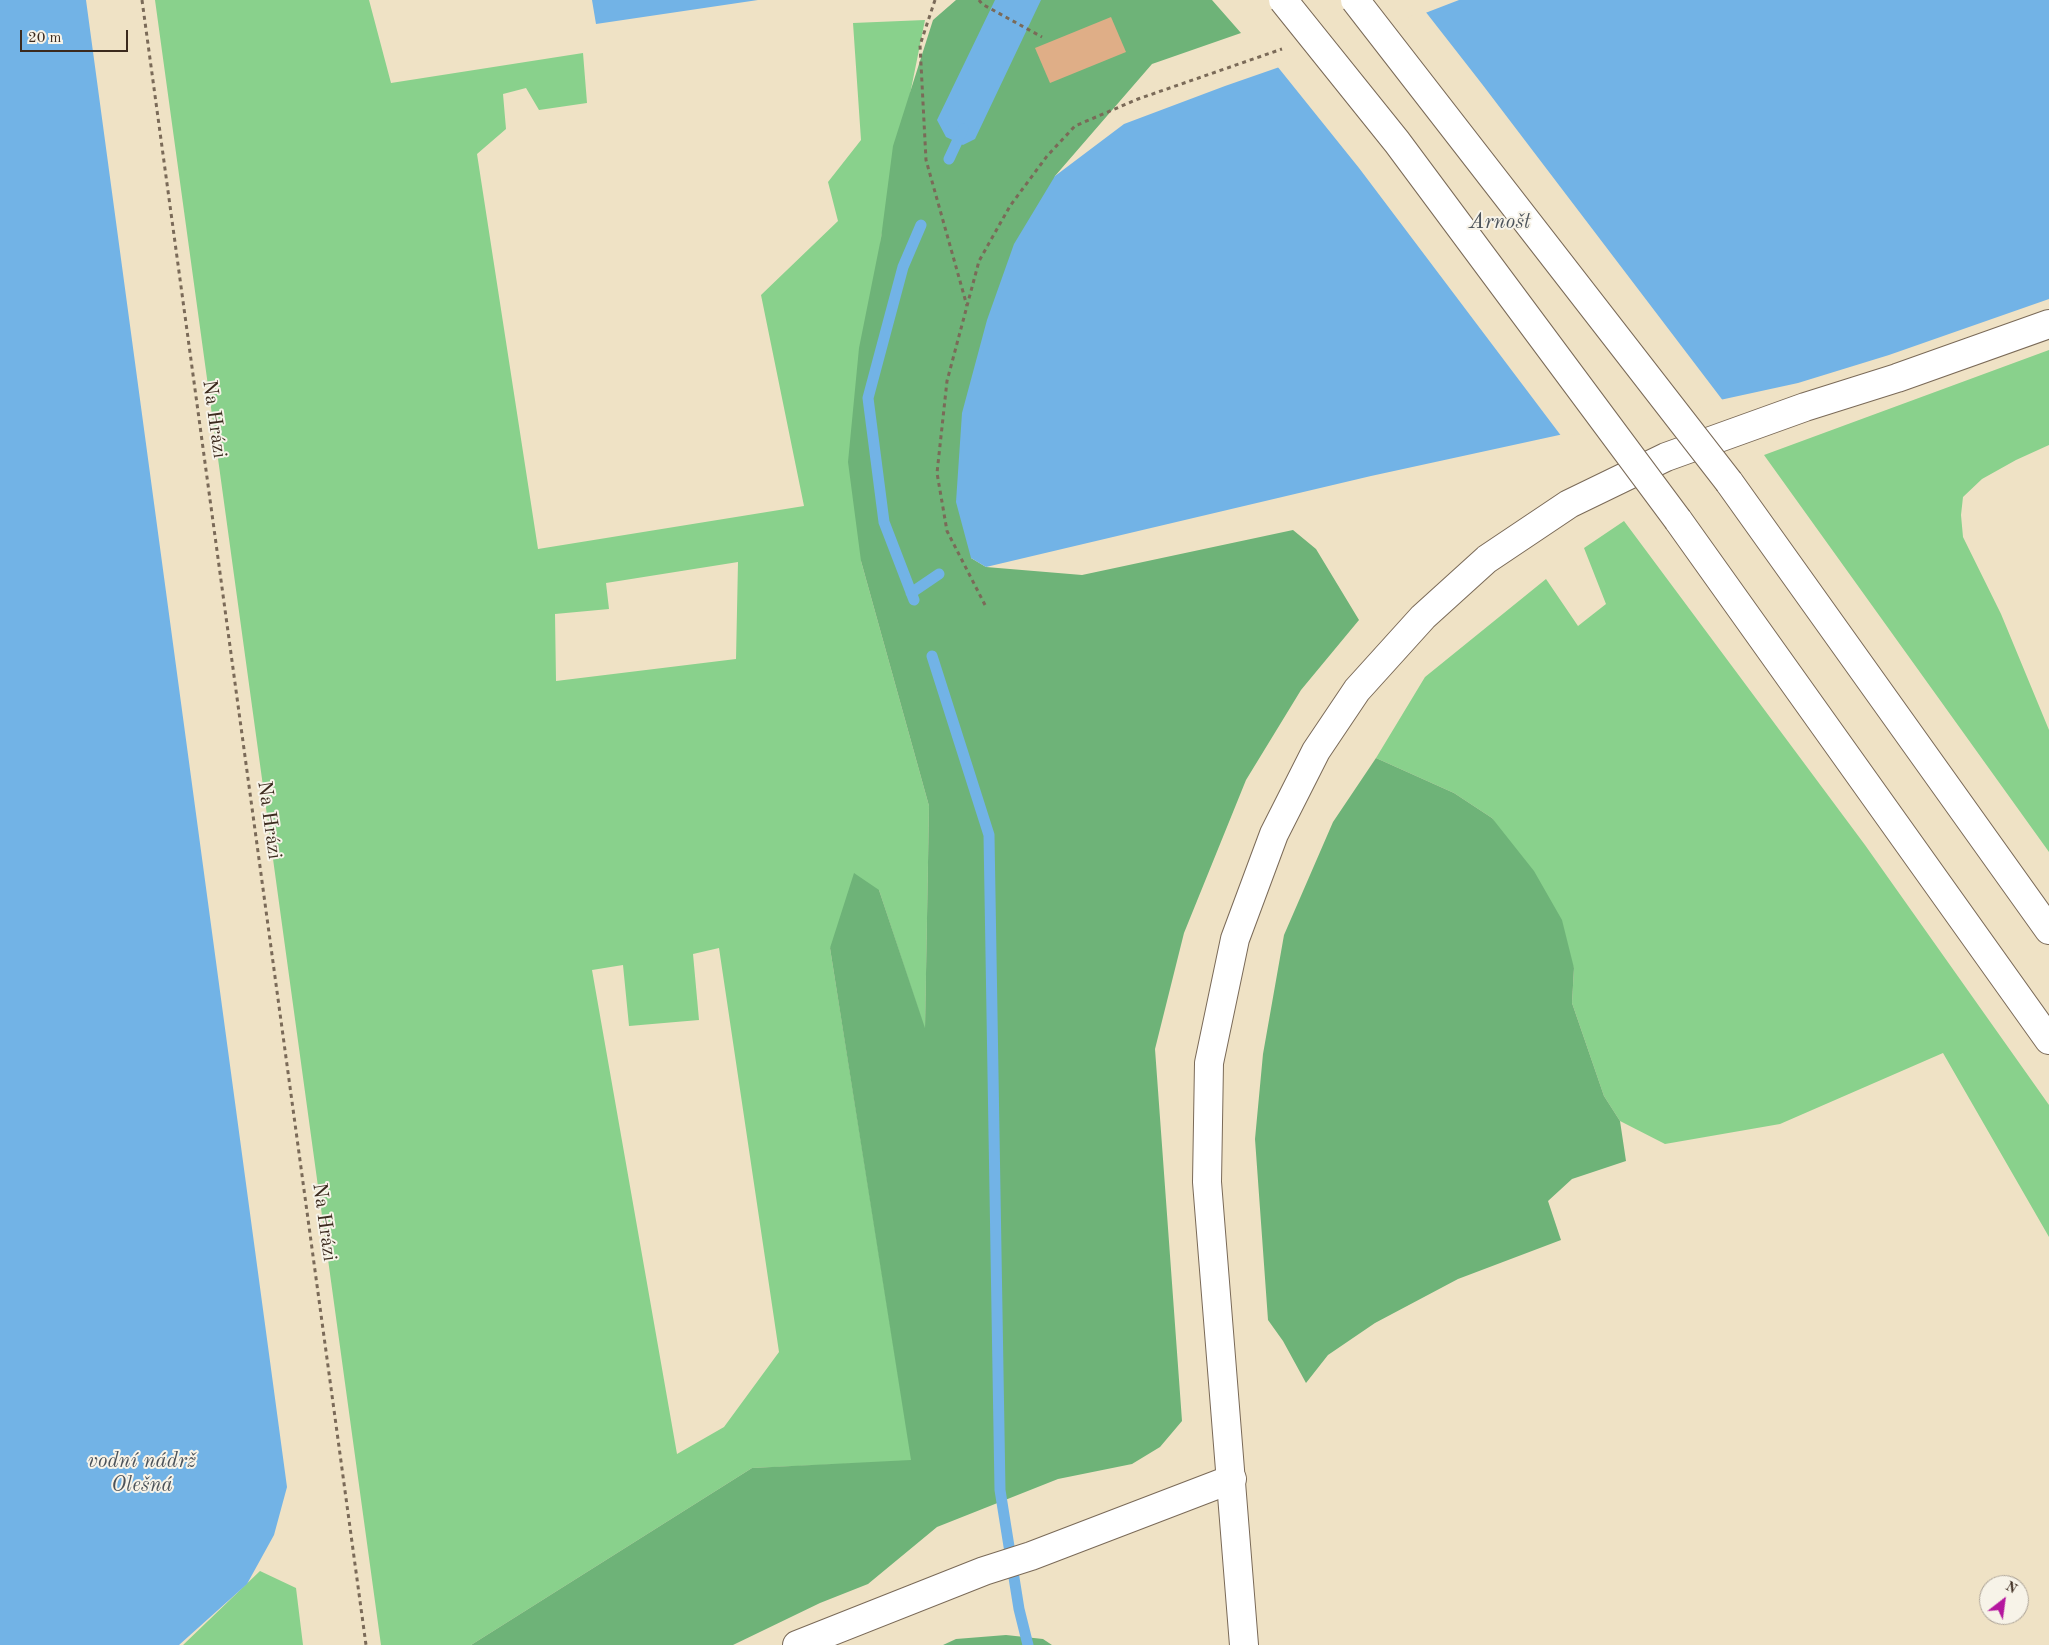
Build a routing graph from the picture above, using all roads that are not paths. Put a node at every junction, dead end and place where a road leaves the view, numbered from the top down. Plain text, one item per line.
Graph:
1 (1283, 0) edge
2 (1355, 0) edge
3 (2049, 324) edge
4 (2049, 930) edge
5 (2049, 1040) edge
6 (1232, 1479) junction
7 (797, 1645) edge
8 (1244, 1645) edge

1 - 5 main road, bridge
2 - 4 main road, bridge
3 - 6 main road
6 - 7 main road
6 - 8 main road

